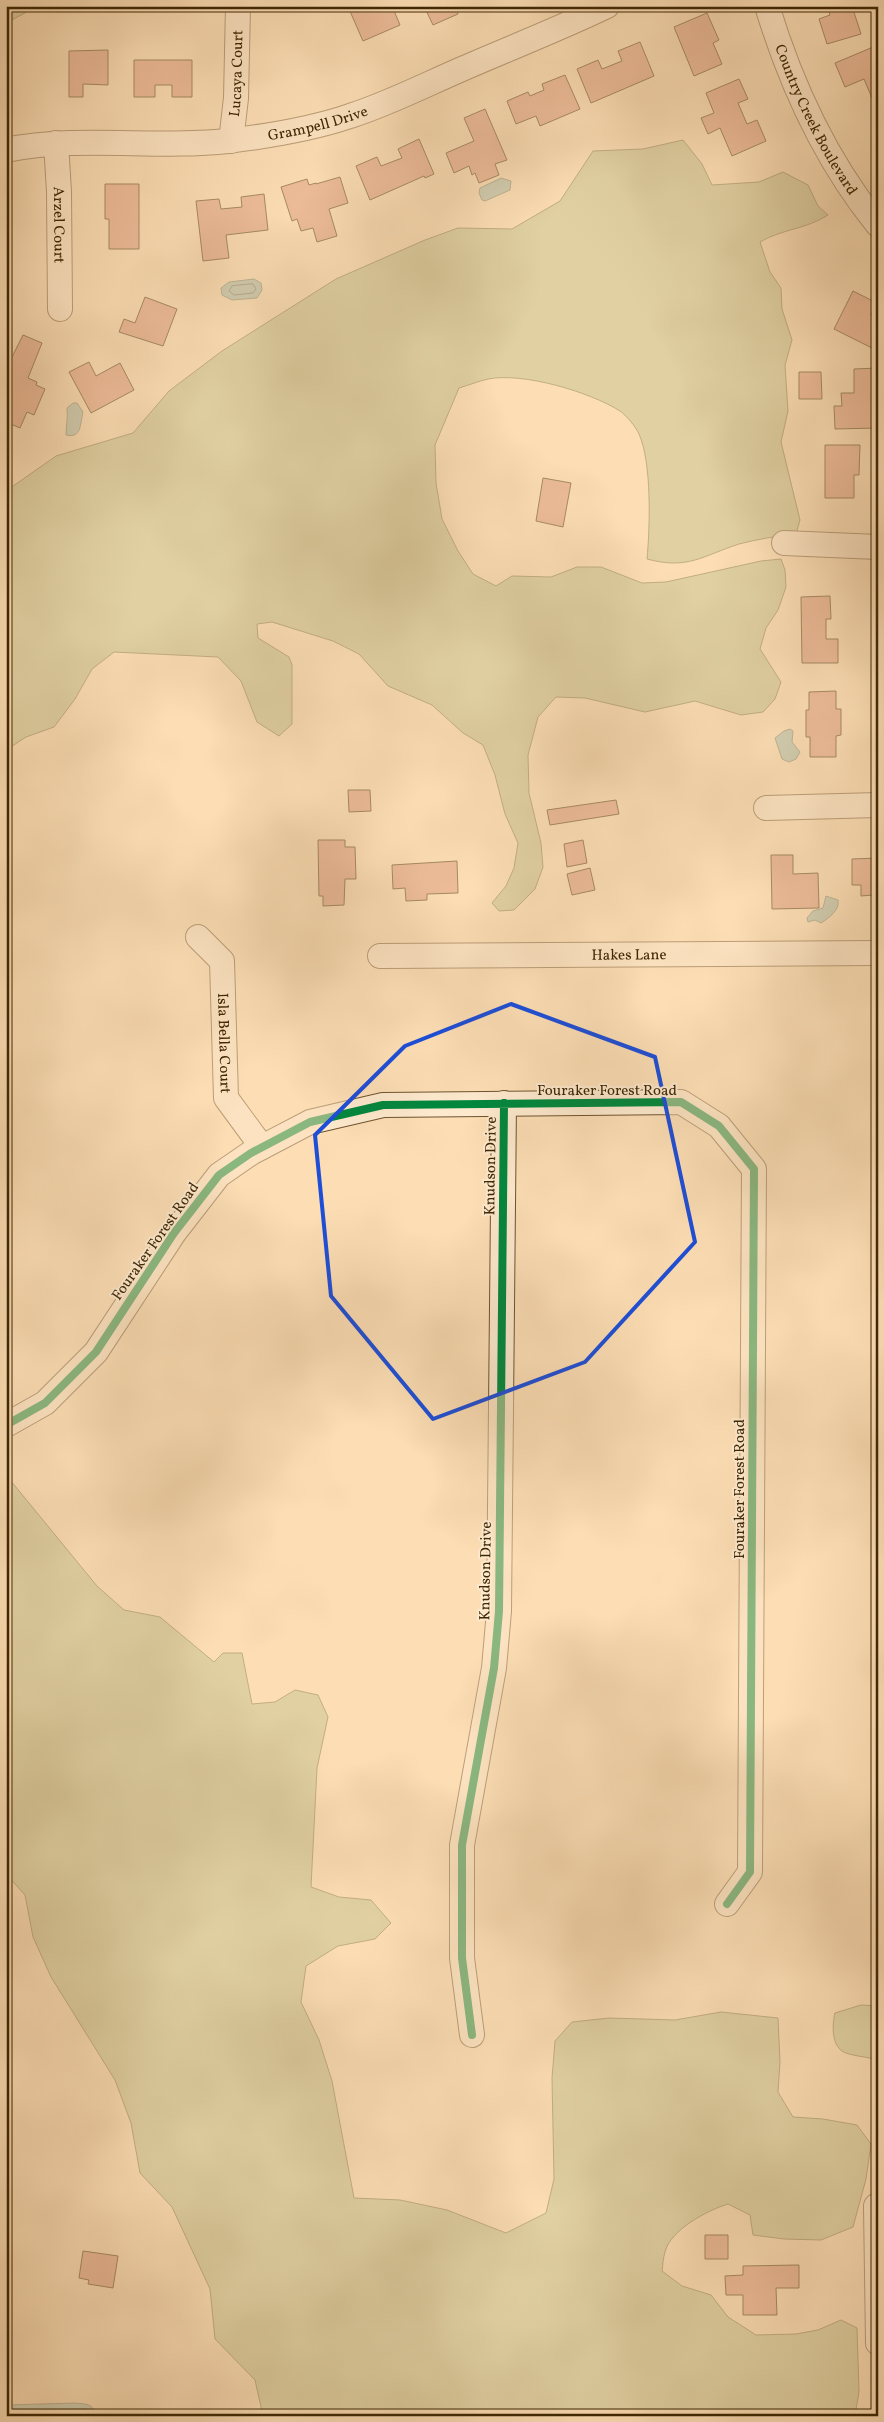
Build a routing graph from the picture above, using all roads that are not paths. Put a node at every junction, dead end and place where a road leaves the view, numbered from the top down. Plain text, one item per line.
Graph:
1 (238, 6) edge
2 (607, 6) edge
3 (767, 6) edge
4 (231, 141) junction
5 (56, 143) junction
6 (6, 150) edge
7 (878, 225) edge
8 (60, 309) dead end
9 (784, 543) dead end
10 (878, 548) edge
11 (878, 805) edge
12 (766, 808) dead end
13 (198, 937) dead end
14 (878, 953) edge
15 (380, 956) dead end
16 (504, 1104) junction
17 (262, 1147) junction
18 (6, 1425) edge
19 (727, 1904) dead end
20 (472, 2035) dead end
21 (876, 2206) dead end
22 (878, 2343) edge

1 - 4 street, Lucaya Court
2 - 4 street, Grampell Drive
3 - 7 street, Country Creek Boulevard
4 - 5 street, Grampell Drive
5 - 6 street, Grampell Drive
5 - 8 street, Arzel Court
9 - 10 street
11 - 12 street
13 - 17 street, Isla Bella Court
14 - 15 street, Hakes Lane
16 - 17 street, Fouraker Forest Road
16 - 19 street, Fouraker Forest Road
16 - 20 street, Knudson Drive
17 - 18 street, Fouraker Forest Road
21 - 22 street

